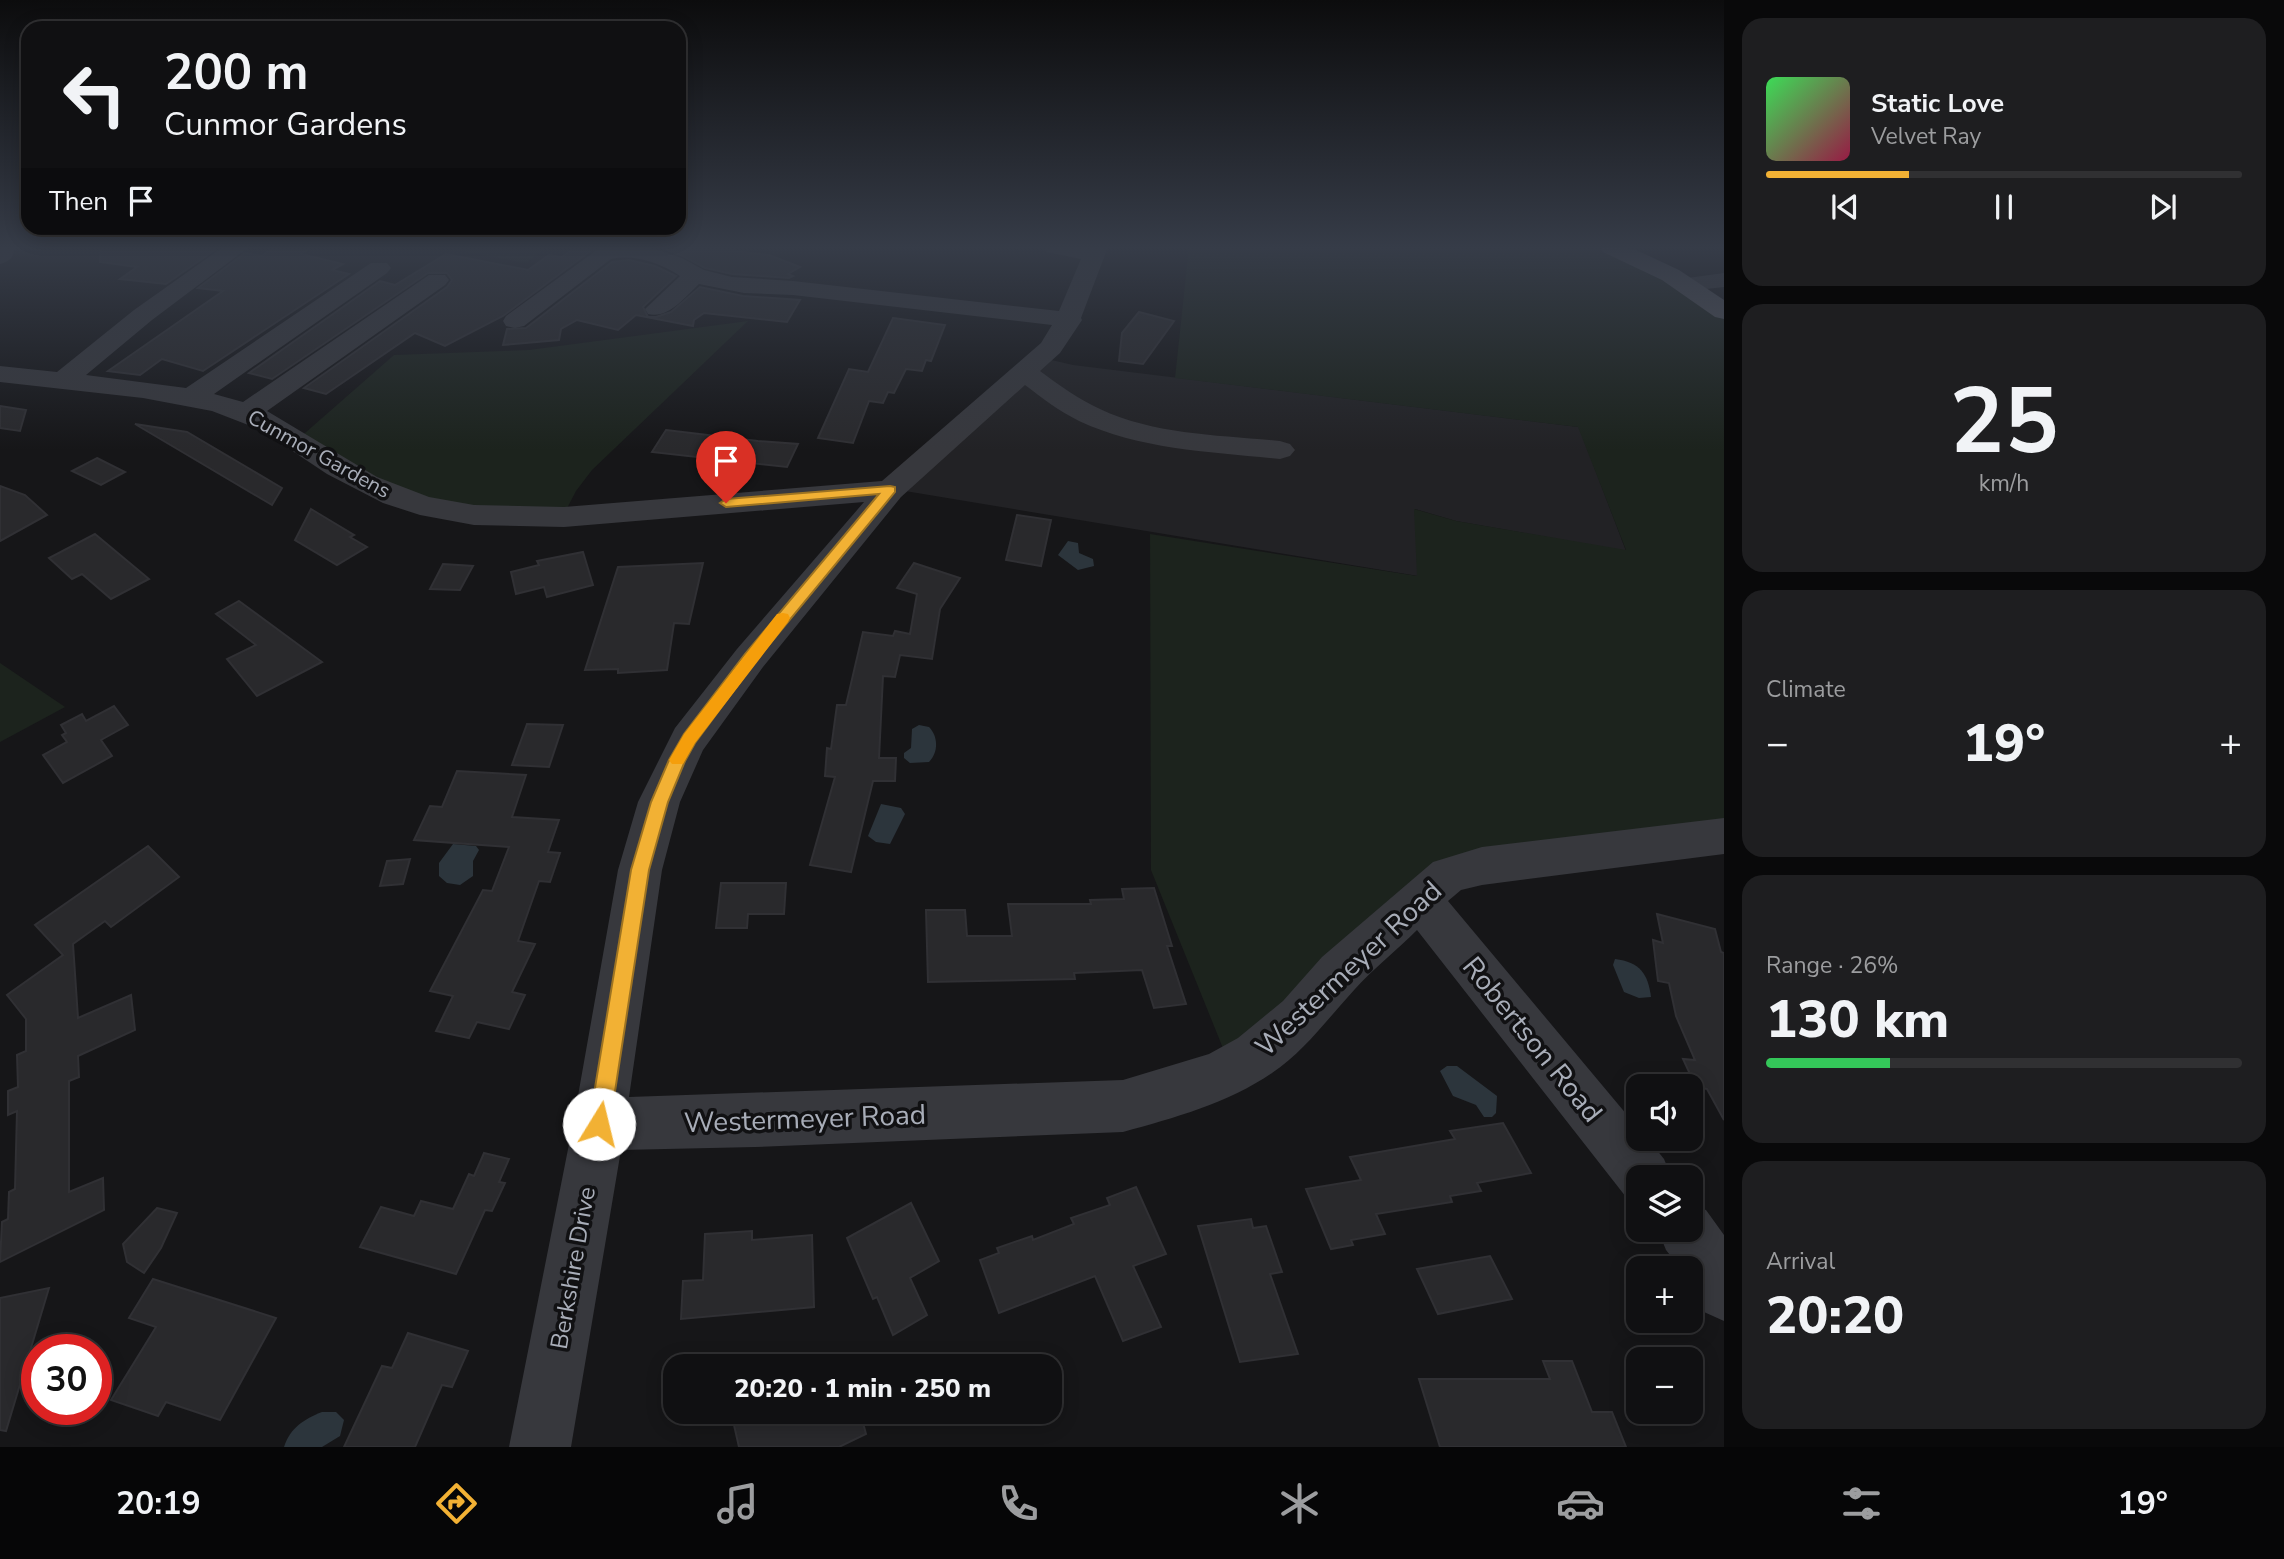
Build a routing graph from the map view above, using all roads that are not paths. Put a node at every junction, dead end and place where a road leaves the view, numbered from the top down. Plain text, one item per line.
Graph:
1 (144, 315) edge
2 (312, 315) edge
3 (388, 315) edge
4 (524, 315) edge
5 (1023, 315) edge
6 (1072, 315) edge
7 (1070, 320) junction
8 (515, 321) dead end
9 (1025, 373) junction
10 (0, 374) edge
11 (63, 380) junction
12 (192, 397) junction
13 (247, 412) junction
14 (1280, 450) dead end
15 (890, 490) junction
16 (1724, 836) edge
17 (1421, 901) junction
18 (599, 1124) junction
19 (1634, 1165) edge
20 (1695, 1242) edge
21 (1724, 1292) edge
22 (540, 1447) edge

1 - 11 street
2 - 12 street
3 - 13 street
4 - 8 street
5 - 7 street
6 - 7 street, Berkshire Drive
7 - 9 street, Berkshire Drive
9 - 14 street
9 - 15 street, Berkshire Drive
10 - 11 street, Cunmor Gardens
11 - 12 street, Cunmor Gardens
12 - 13 street, Cunmor Gardens
13 - 15 street, Cunmor Gardens
15 - 18 street, Berkshire Drive
16 - 17 street, Westermeyer Road
17 - 18 street, Westermeyer Road
17 - 19 street, Robertson Road
18 - 22 street, Berkshire Drive
20 - 21 street

